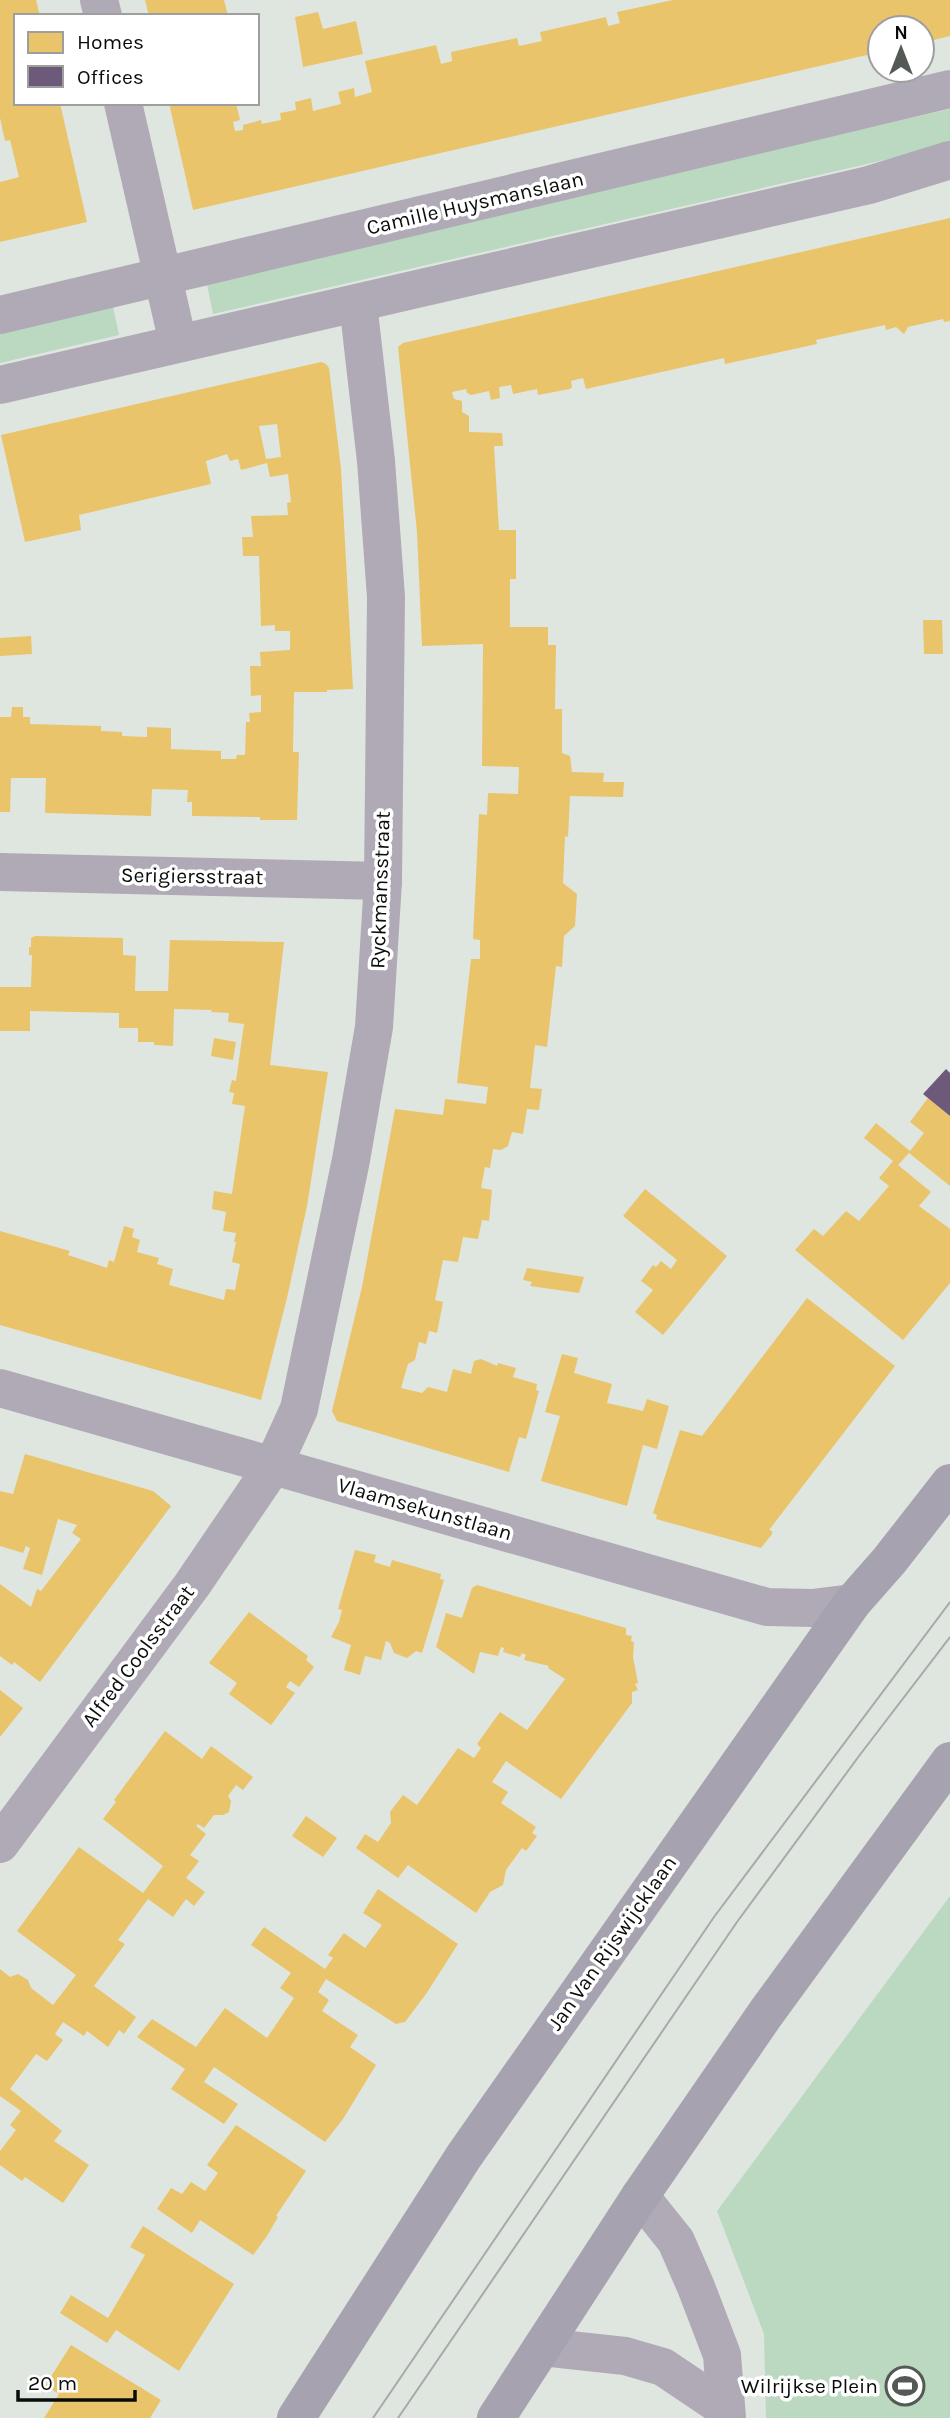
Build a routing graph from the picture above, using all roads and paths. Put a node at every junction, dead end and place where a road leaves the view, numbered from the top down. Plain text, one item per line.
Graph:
1 (950, 89) edge
2 (123, 105) edge
3 (950, 160) edge
4 (163, 278) junction
5 (358, 303) junction
6 (0, 315) edge
7 (178, 343) junction
8 (0, 385) edge
9 (0, 872) edge
10 (383, 881) junction
11 (0, 1388) edge
12 (273, 1466) junction
13 (950, 1483) edge
14 (852, 1603) junction
15 (950, 1761) edge
16 (0, 1844) edge
17 (640, 2196) junction
18 (542, 2347) junction
19 (726, 2413) edge
20 (296, 2418) edge
21 (496, 2418) edge

1 - 4 street, Camille Huysmanslaan
2 - 4 street
3 - 5 street
4 - 6 street, Camille Huysmanslaan
4 - 7 street
5 - 7 street
5 - 10 street, Ryckmansstraat
7 - 8 street
9 - 10 street, Serigiersstraat
10 - 12 street, Ryckmansstraat
11 - 12 street, Vlaamsekunstlaan
12 - 14 street, Vlaamsekunstlaan
12 - 16 street, Alfred Coolsstraat
13 - 14 main road, Jan Van Rijswijcklaan
14 - 20 main road, Jan Van Rijswijcklaan
15 - 17 main road
17 - 18 main road
17 - 19 street
18 - 19 street
18 - 21 main road

